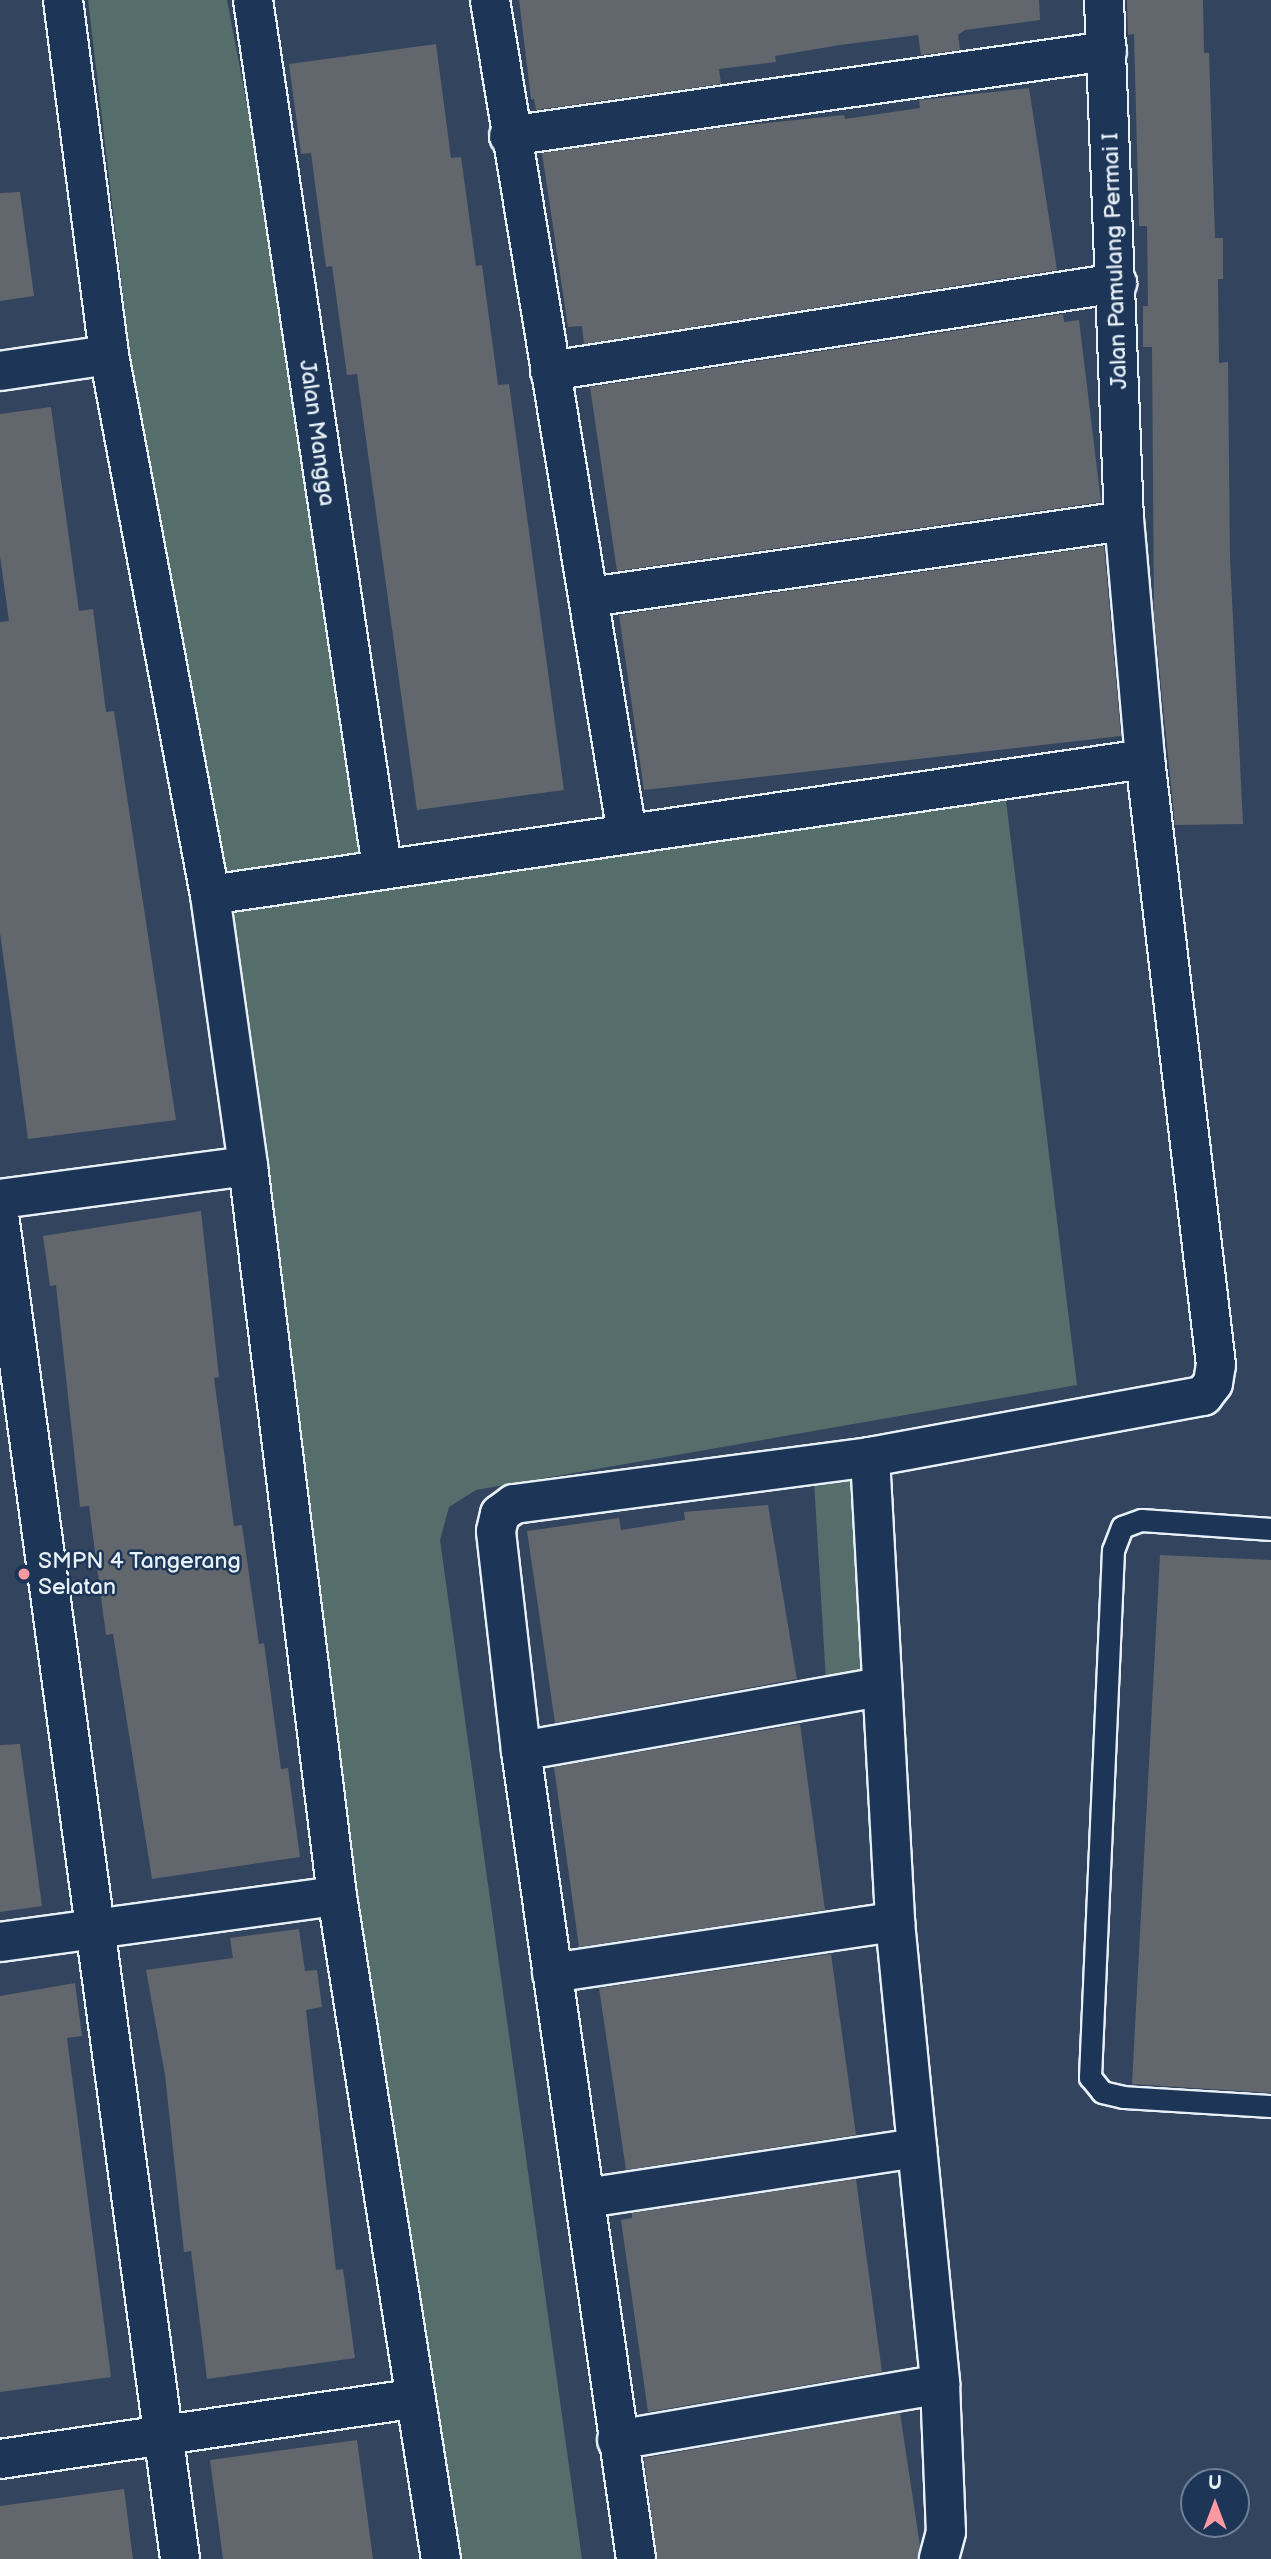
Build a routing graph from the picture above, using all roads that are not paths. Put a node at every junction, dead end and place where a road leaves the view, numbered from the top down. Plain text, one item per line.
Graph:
1 (63, 0) edge
2 (253, 0) edge
3 (490, 0) edge
4 (1104, 0) edge
5 (1107, 51) junction
6 (509, 136) junction
7 (1117, 283) junction
8 (109, 355) junction
9 (0, 371) edge
10 (550, 371) junction
11 (1124, 521) junction
12 (590, 597) junction
13 (1145, 758) junction
14 (627, 834) junction
15 (382, 867) junction
16 (210, 895) junction
17 (248, 1166) junction
18 (0, 1199) edge
19 (0, 1222) edge
20 (870, 1457) junction
21 (1271, 1529) edge
22 (880, 1687) junction
23 (522, 1751) junction
24 (337, 1896) junction
25 (895, 1922) junction
26 (97, 1926) junction
27 (0, 1942) edge
28 (552, 1973) junction
29 (1271, 2106) edge
30 (917, 2148) junction
31 (586, 2199) junction
32 (940, 2384) junction
33 (416, 2398) junction
34 (163, 2433) junction
35 (617, 2441) junction
36 (0, 2459) edge
37 (180, 2559) edge
38 (441, 2559) edge
39 (636, 2559) edge
40 (939, 2559) edge

1 - 8 street
2 - 15 street, Jalan Mangga
3 - 6 street
4 - 5 street, Jalan Pamulang Permai I
5 - 6 street
5 - 7 street, Jalan Pamulang Permai I
6 - 10 street
7 - 10 street
7 - 11 street, Jalan Pamulang Permai I
8 - 9 street
8 - 16 street
10 - 12 street
11 - 12 street
11 - 13 street, Jalan Pamulang Permai I
12 - 14 street
13 - 14 street
13 - 20 street, Jalan Pamulang Permai I
14 - 15 street
15 - 16 street
16 - 17 street
17 - 18 street
17 - 24 street
19 - 26 street
20 - 22 street
20 - 23 street, Jalan Pamulang Permai I
21 - 29 lane
22 - 23 street
22 - 25 street
23 - 28 street, Jalan Pamulang Permai I
24 - 26 street
24 - 33 street
25 - 28 street
25 - 30 street
26 - 27 street
26 - 34 street
28 - 31 street, Jalan Pamulang Permai I
30 - 31 street
30 - 32 street
31 - 35 street, Jalan Pamulang Permai I
32 - 35 street
32 - 40 street
33 - 34 street
33 - 38 street
34 - 36 street
34 - 37 street
35 - 39 street, Jalan Pamulang Permai I

